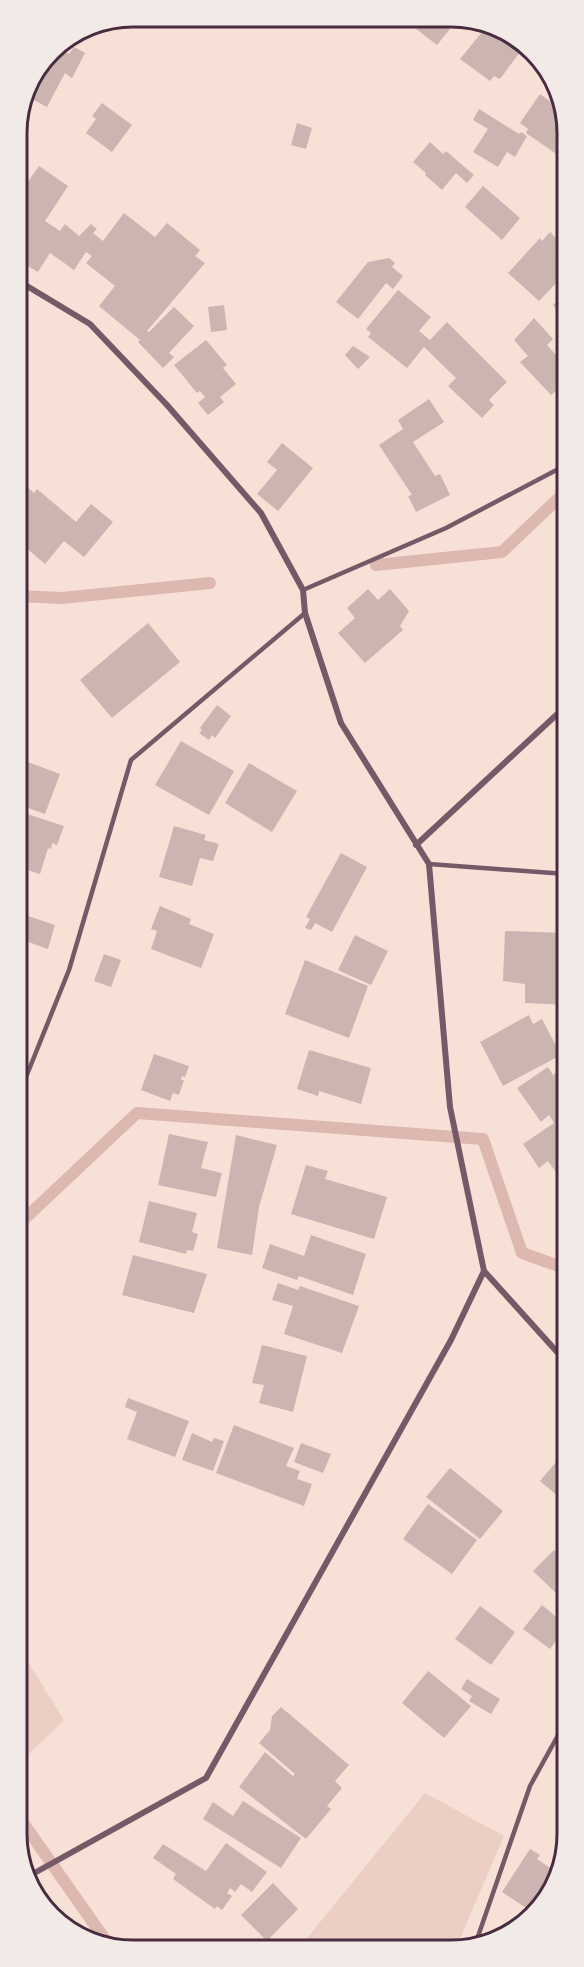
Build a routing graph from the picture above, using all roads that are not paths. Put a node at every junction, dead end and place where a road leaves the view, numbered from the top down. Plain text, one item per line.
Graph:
1 (27, 286) edge
2 (557, 470) edge
3 (303, 590) junction
4 (305, 613) junction
5 (557, 714) edge
6 (416, 845) junction
7 (429, 864) junction
8 (557, 873) edge
9 (27, 1075) edge
10 (484, 1271) junction
11 (557, 1353) edge
12 (557, 1737) edge
13 (35, 1873) edge
14 (478, 1936) edge

1 - 3 street
2 - 3 lane
3 - 4 street
4 - 6 street
4 - 9 lane
5 - 6 street
6 - 7 street
7 - 8 lane
7 - 10 street
10 - 11 street
10 - 13 street
12 - 14 lane

